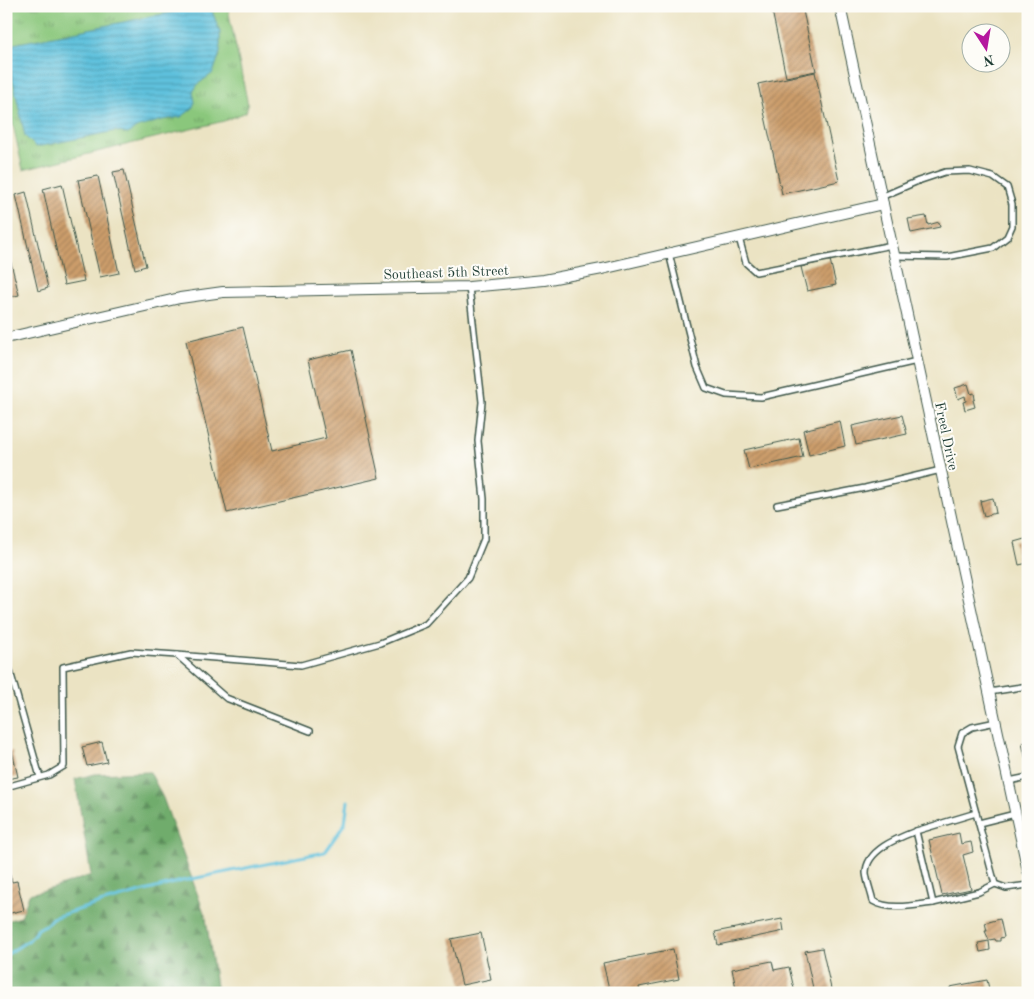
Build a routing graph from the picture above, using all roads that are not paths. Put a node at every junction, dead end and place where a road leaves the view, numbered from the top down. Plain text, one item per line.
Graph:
1 (840, 6) edge
2 (882, 201) junction
3 (739, 237) junction
4 (892, 245) junction
5 (669, 253) junction
6 (894, 256) junction
7 (469, 287) junction
8 (6, 338) edge
9 (917, 361) junction
10 (941, 470) junction
11 (777, 504) dead end
12 (177, 655) junction
13 (6, 657) edge
14 (1028, 686) edge
15 (989, 692) junction
16 (996, 722) junction
17 (310, 730) dead end
18 (40, 777) junction
19 (1028, 777) edge
20 (1008, 781) junction
21 (6, 787) edge
22 (976, 813) junction
23 (1015, 814) junction
24 (979, 823) junction
25 (916, 831) junction
26 (1025, 849) edge
27 (1028, 871) edge
28 (995, 884) junction
29 (1028, 885) edge
30 (934, 903) junction

1 - 2 street, Freel Drive
2 - 3 street, Southeast 5th Street
2 - 4 street, Freel Drive
2 - 6 lane
3 - 4 lane
3 - 5 street, Southeast 5th Street
4 - 6 street, Freel Drive
5 - 7 street, Southeast 5th Street
5 - 9 lane
6 - 9 street, Freel Drive
7 - 8 street, Southeast 5th Street
7 - 12 lane
9 - 10 street, Freel Drive
10 - 11 lane
10 - 15 street, Freel Drive
12 - 17 lane
12 - 18 lane
13 - 18 lane
14 - 15 lane
15 - 16 street, Freel Drive
16 - 20 street, Freel Drive
16 - 22 lane
18 - 21 lane
19 - 20 lane
20 - 23 street, Freel Drive
22 - 24 lane
22 - 25 lane
23 - 24 lane
23 - 26 street, Freel Drive
24 - 28 lane
25 - 30 lane
25 - 30 lane
26 - 27 street, Freel Drive
28 - 29 lane
28 - 30 lane

